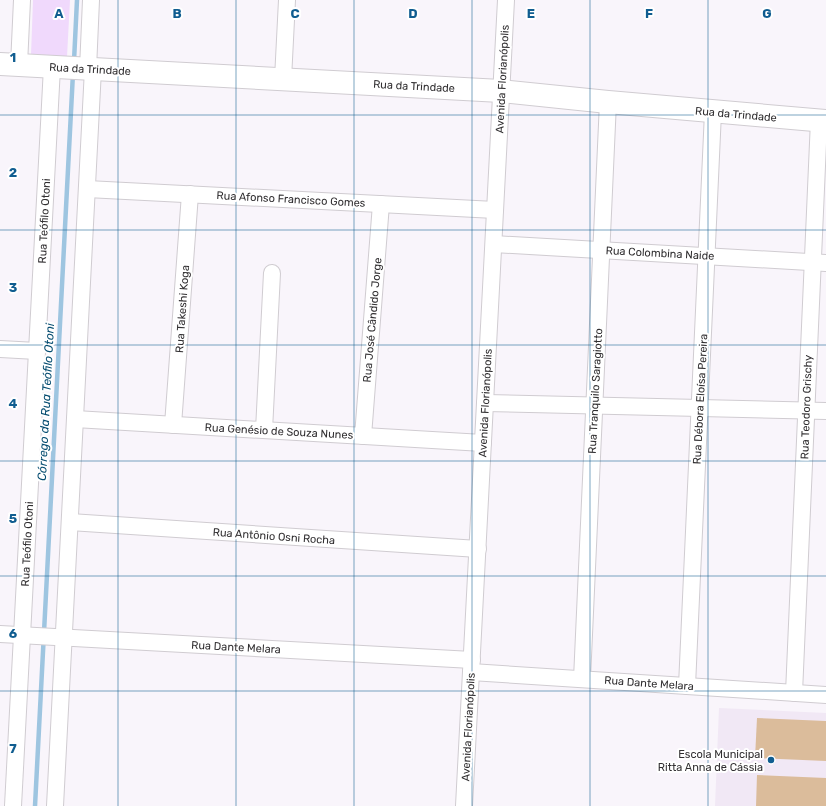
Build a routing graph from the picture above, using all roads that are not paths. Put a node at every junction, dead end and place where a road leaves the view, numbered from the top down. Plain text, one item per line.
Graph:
1 (22, 0) edge
2 (91, 0) edge
3 (287, 0) edge
4 (506, 0) edge
5 (10, 65) edge
6 (52, 67) junction
7 (90, 69) junction
8 (283, 79) junction
9 (501, 91) junction
10 (608, 102) junction
11 (713, 112) junction
12 (822, 121) edge
13 (86, 189) junction
14 (190, 194) junction
15 (382, 204) junction
16 (495, 210) junction
17 (494, 244) junction
18 (601, 250) junction
19 (706, 256) junction
20 (819, 262) edge
21 (272, 273) dead end
22 (0, 349) edge
23 (37, 351) junction
24 (485, 403) junction
25 (594, 406) junction
26 (700, 408) junction
27 (806, 410) junction
28 (826, 411) edge
29 (75, 419) junction
30 (173, 425) junction
31 (264, 430) junction
32 (363, 436) junction
33 (483, 443) junction
34 (70, 522) junction
35 (478, 549) junction
36 (0, 634) edge
37 (22, 636) junction
38 (64, 638) junction
39 (471, 666) junction
40 (582, 679) junction
41 (686, 686) junction
42 (794, 693) junction
43 (826, 695) edge
44 (13, 806) edge
45 (55, 806) edge
46 (464, 806) edge

1 - 5 street
2 - 7 street
3 - 8 street
4 - 9 street, Avenida Florianópolis
5 - 6 main road, Rua da Trindade
6 - 7 main road, Rua da Trindade
6 - 23 street, Rua Teófilo Otoni
7 - 8 main road, Rua da Trindade
7 - 13 street
8 - 9 main road, Rua da Trindade
9 - 10 main road, Rua da Trindade
9 - 16 street, Avenida Florianópolis
10 - 11 main road, Rua da Trindade
10 - 18 street, Rua Tranquilo Saragiotto
11 - 12 main road, Rua da Trindade
11 - 19 street, Rua Débora Eloísa Pereira
12 - 20 street, Rua Teodoro Grischy
13 - 14 street, Rua Afonso Francisco Gomes
13 - 29 street
14 - 15 street, Rua Afonso Francisco Gomes
14 - 30 street, Rua Takeshi Koga
15 - 16 street, Rua Afonso Francisco Gomes
15 - 32 street, Rua José Cândido Jorge
16 - 17 street, Avenida Florianópolis
17 - 18 street, Rua Colombina Naide
17 - 24 street, Avenida Florianópolis
18 - 19 street, Rua Colombina Naide
18 - 25 street, Rua Tranquilo Saragiotto
19 - 20 street, Rua Colombina Naide
19 - 26 street, Rua Débora Eloísa Pereira
20 - 27 street, Rua Teodoro Grischy
21 - 31 street
22 - 23 street
23 - 37 street, Rua Teófilo Otoni
24 - 25 street
24 - 33 street, Avenida Florianópolis
25 - 26 street
25 - 40 street, Rua Tranquilo Saragiotto
26 - 27 street
26 - 41 street, Rua Débora Eloísa Pereira
27 - 28 street
27 - 42 street, Rua Teodoro Grischy
29 - 30 street, Rua Genésio de Souza Nunes
29 - 34 street
30 - 31 street, Rua Genésio de Souza Nunes
31 - 32 street, Rua Genésio de Souza Nunes
32 - 33 street, Rua Genésio de Souza Nunes
33 - 35 street, Avenida Florianópolis
34 - 35 street, Rua Antônio Osni Rocha
34 - 38 street
35 - 39 street, Avenida Florianópolis
36 - 37 street, Rua Dante Melara
37 - 38 street, Rua Dante Melara
37 - 44 street, Rua Teófilo Otoni
38 - 39 street, Rua Dante Melara
38 - 45 street
39 - 40 street, Rua Dante Melara
39 - 46 street, Avenida Florianópolis
40 - 41 street, Rua Dante Melara
41 - 42 street, Rua Dante Melara
42 - 43 street, Rua Dante Melara

